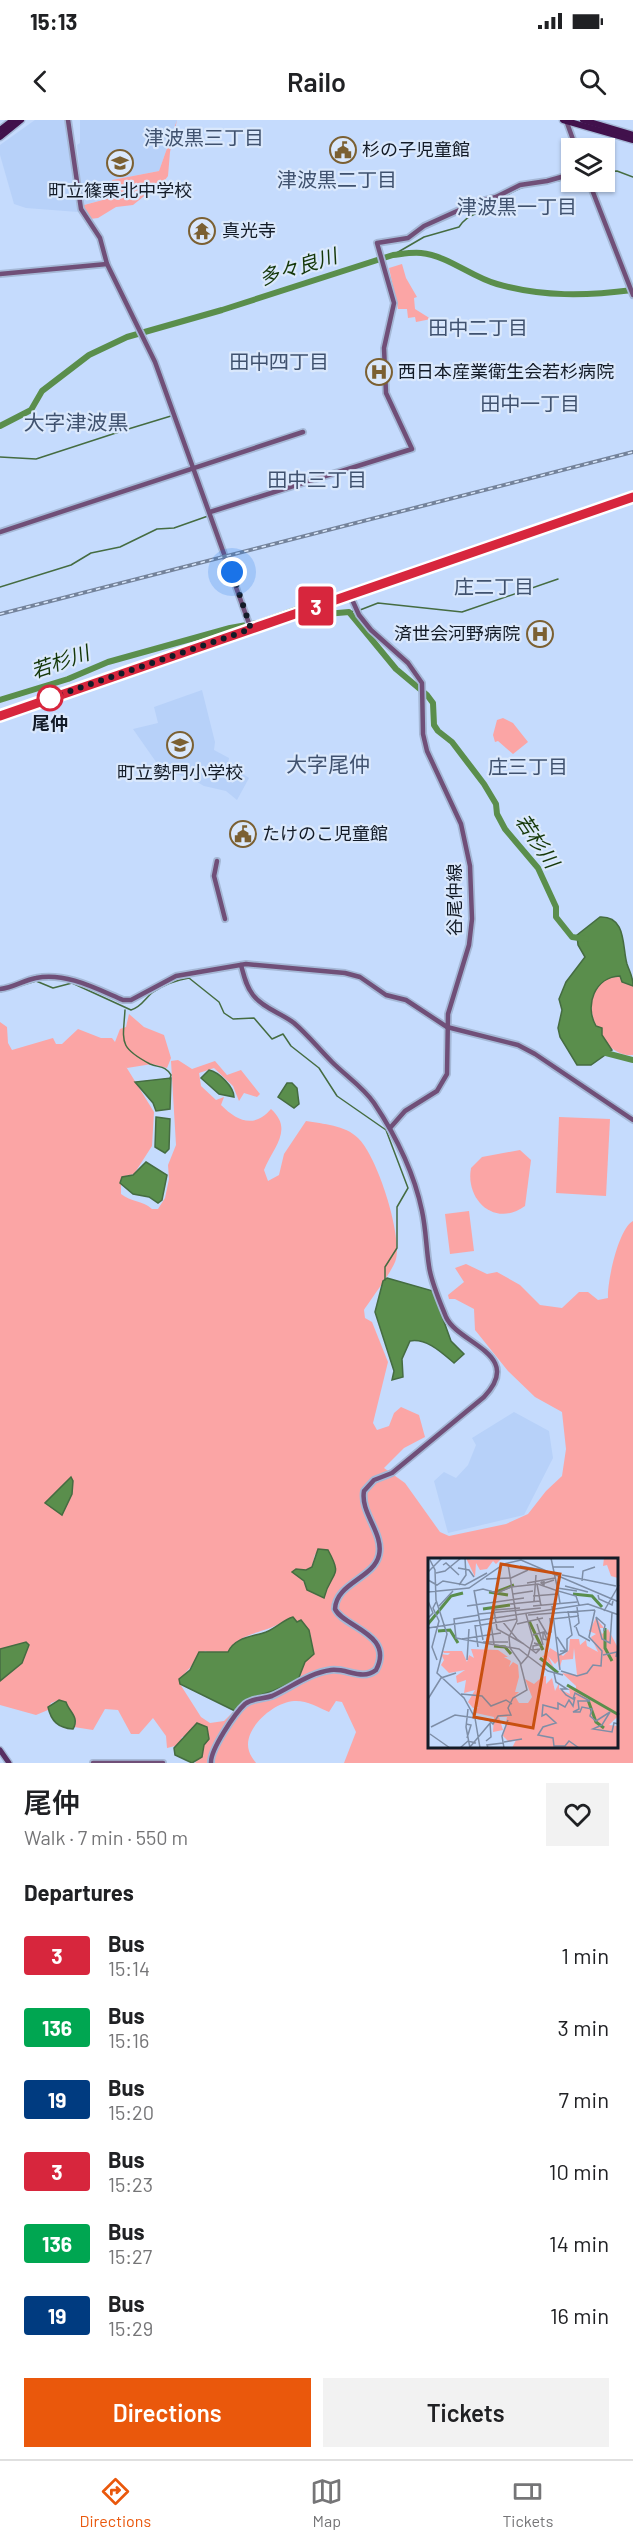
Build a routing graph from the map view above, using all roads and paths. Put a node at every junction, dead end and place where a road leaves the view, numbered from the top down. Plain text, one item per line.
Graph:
1 (13, 120) edge
2 (21, 120) edge
3 (68, 120) edge
4 (565, 120) edge
5 (584, 120) edge
6 (0, 130) edge
7 (633, 135) edge
8 (0, 137) edge
9 (572, 138) edge
10 (633, 140) edge
11 (561, 178) edge
12 (593, 192) edge
13 (107, 264) junction
14 (0, 274) edge
15 (633, 295) edge
16 (303, 432) dead end
17 (194, 468) junction
18 (633, 497) edge
19 (210, 512) junction
20 (0, 532) edge
21 (350, 595) junction
22 (250, 626) junction
23 (0, 716) edge
24 (217, 861) dead end
25 (225, 919) dead end
26 (241, 965) junction
27 (0, 989) edge
28 (447, 1027) junction
29 (633, 1120) edge
30 (390, 1128) junction
31 (0, 1750) edge
32 (9, 1763) edge
33 (93, 1763) edge
34 (163, 1763) edge
35 (211, 1763) edge

1 - 6 highway
2 - 8 highway
3 - 13 street
4 - 9 street
4 - 10 highway
5 - 7 highway
11 - 19 street
12 - 15 street
13 - 14 street
13 - 17 street
16 - 17 street
17 - 19 street
17 - 20 street
18 - 21 street
19 - 22 street
21 - 22 street
21 - 28 street, 谷尾仲線
22 - 23 street
24 - 25 street
26 - 27 street
26 - 28 street
26 - 30 street
28 - 29 street
28 - 30 street, 谷尾仲線
30 - 35 street
31 - 32 main road
33 - 34 street

